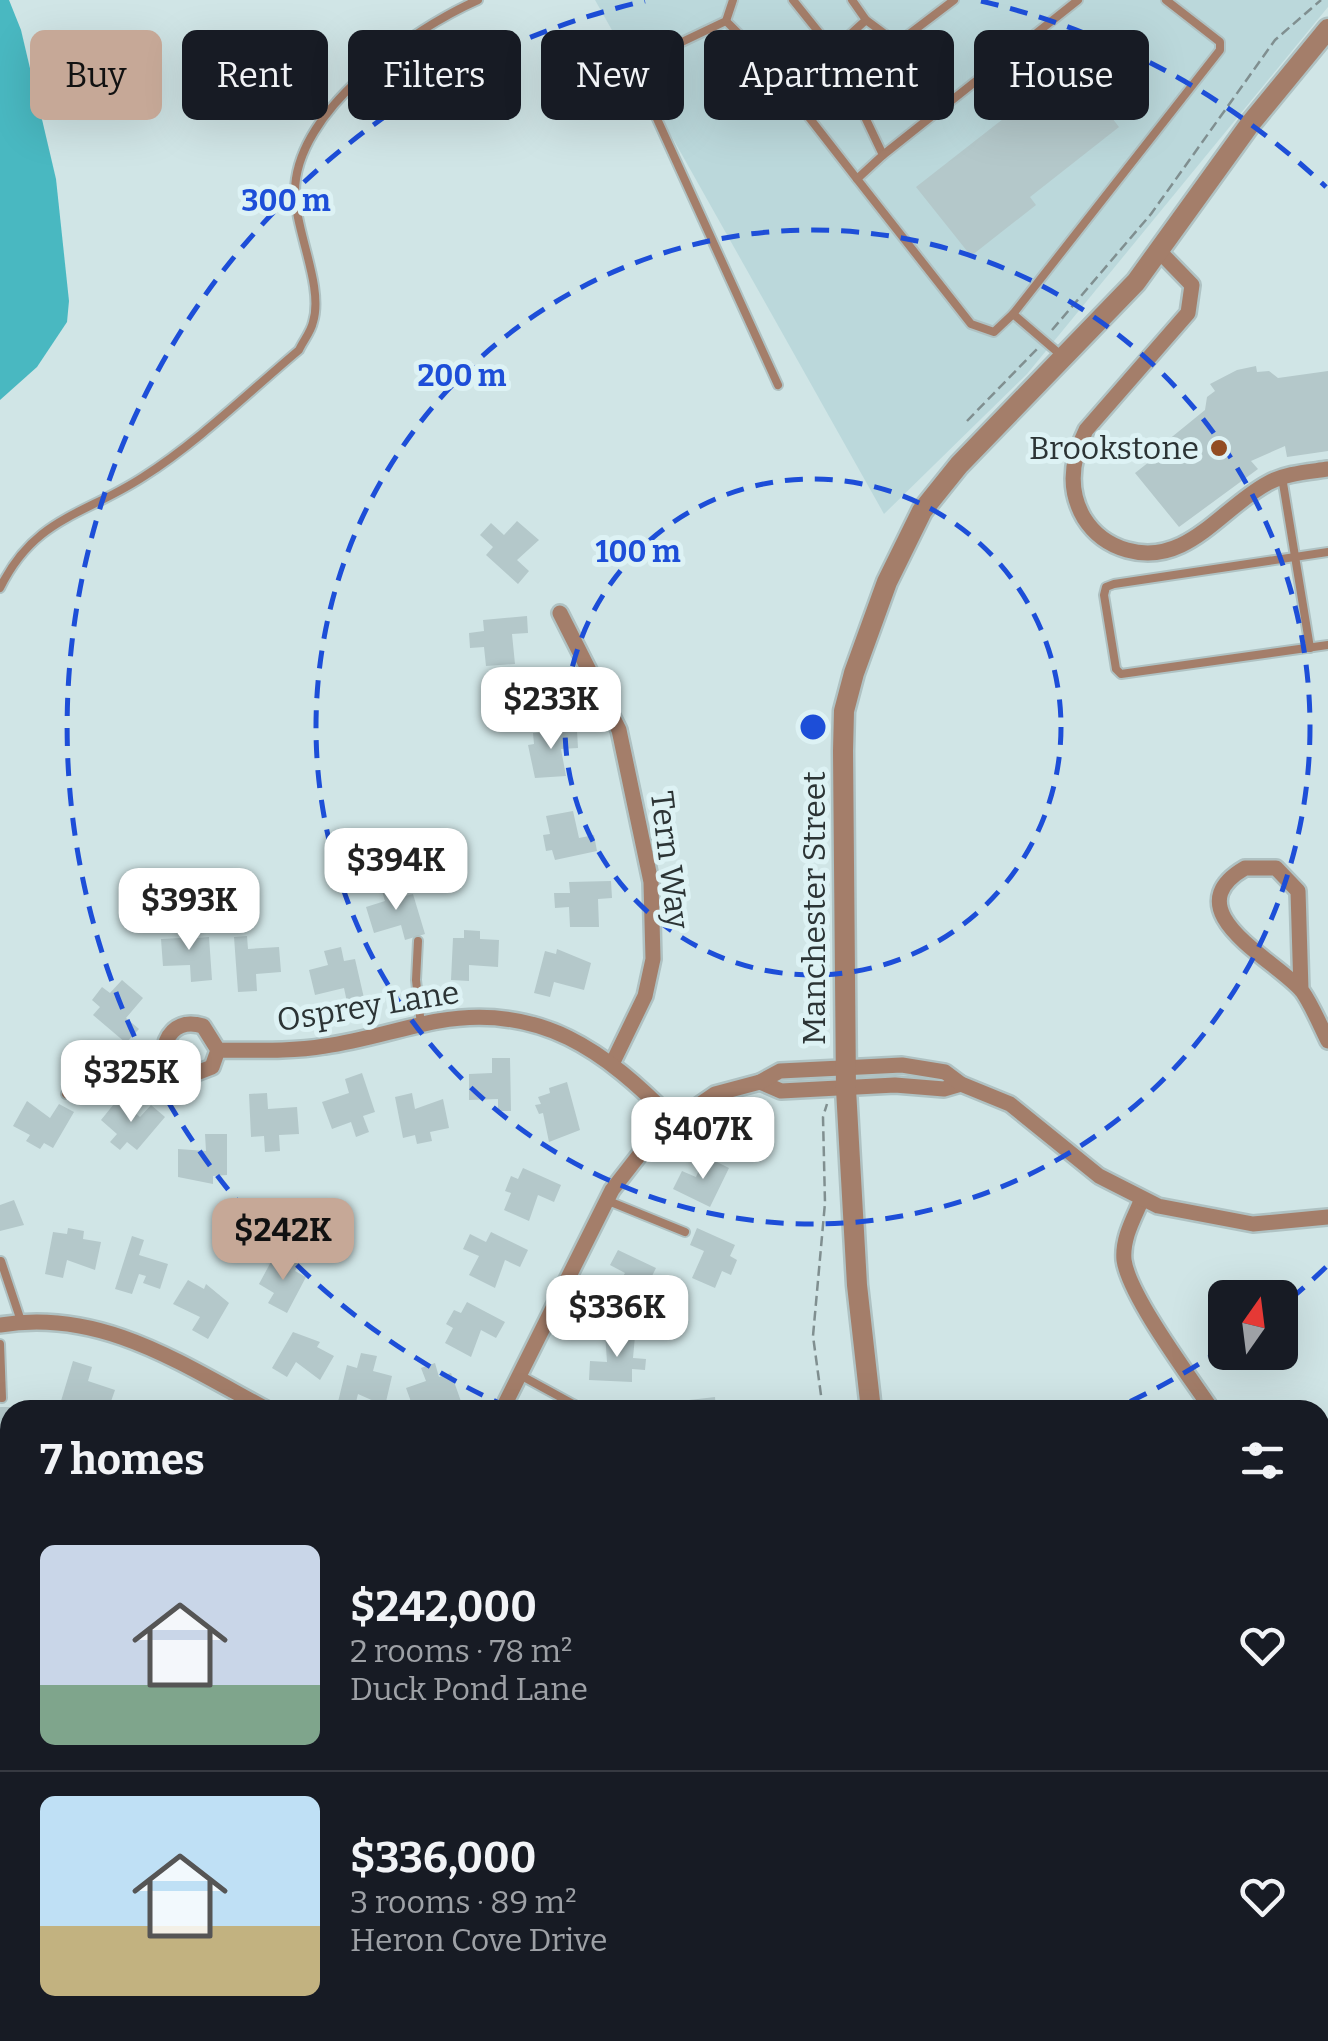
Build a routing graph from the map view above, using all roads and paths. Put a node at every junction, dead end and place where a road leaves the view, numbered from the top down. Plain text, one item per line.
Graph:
1 (478, 0) edge
2 (733, 0) edge
3 (793, 0) edge
4 (852, 0) edge
5 (954, 0) edge
6 (1078, 0) edge
7 (1166, 0) edge
8 (1321, 0) edge
9 (726, 20) junction
10 (866, 20) junction
11 (1328, 29) edge
12 (817, 30) edge
13 (855, 30) edge
14 (866, 120) edge
15 (883, 155) junction
16 (858, 180) junction
17 (1160, 252) junction
18 (1013, 314) junction
19 (1051, 331) dead end
20 (1038, 348) dead end
21 (1065, 359) junction
22 (778, 385) dead end
23 (967, 421) dead end
24 (1328, 469) edge
25 (1282, 477) junction
26 (1328, 552) edge
27 (1293, 557) junction
28 (0, 588) edge
29 (560, 613) dead end
30 (1328, 645) edge
31 (1310, 648) junction
32 (418, 941) dead end
33 (1301, 990) junction
34 (421, 1025) junction
35 (1328, 1040) edge
36 (218, 1050) junction
37 (165, 1062) junction
38 (613, 1062) junction
39 (845, 1066) junction
40 (760, 1082) junction
41 (961, 1084) junction
42 (846, 1089) junction
43 (66, 1094) dead end
44 (827, 1103) dead end
45 (673, 1120) junction
46 (1142, 1199) junction
47 (606, 1200) junction
48 (1328, 1218) edge
49 (686, 1232) dead end
50 (0, 1261) edge
51 (22, 1322) junction
52 (0, 1325) edge
53 (0, 1344) edge
54 (520, 1375) junction
55 (2, 1398) edge
56 (249, 1400) edge
57 (507, 1400) edge
58 (566, 1400) edge
59 (822, 1400) edge
60 (870, 1400) edge
61 (1206, 1400) edge

1 - 28 lane
2 - 9 lane
3 - 12 lane
4 - 10 lane
5 - 10 lane
6 - 15 lane
7 - 18 lane
8 - 19 path
9 - 16 lane
9 - 22 lane
10 - 13 lane
11 - 17 street, Manchester Street
14 - 15 lane
15 - 16 lane
16 - 18 lane
17 - 21 street, Manchester Street
17 - 25 street
18 - 21 lane
20 - 23 path
21 - 39 street, Manchester Street
24 - 25 street
25 - 27 lane
26 - 27 lane
27 - 31 lane
27 - 31 lane
29 - 38 street, Tern Way
30 - 31 lane
32 - 34 lane
33 - 33 street
33 - 35 street
34 - 36 street, Osprey Lane
34 - 38 street, Osprey Lane
36 - 37 street
36 - 37 street
37 - 43 lane
38 - 45 street, Osprey Lane
39 - 40 street
39 - 41 street
39 - 42 street, Manchester Street
40 - 42 street
40 - 45 street
41 - 42 street
41 - 46 street
42 - 60 street, Manchester Street
44 - 59 path
45 - 47 street
46 - 48 street
46 - 61 street
47 - 49 lane
47 - 54 street
50 - 51 lane
51 - 52 street
51 - 56 street
53 - 55 lane
54 - 57 street
54 - 58 lane

